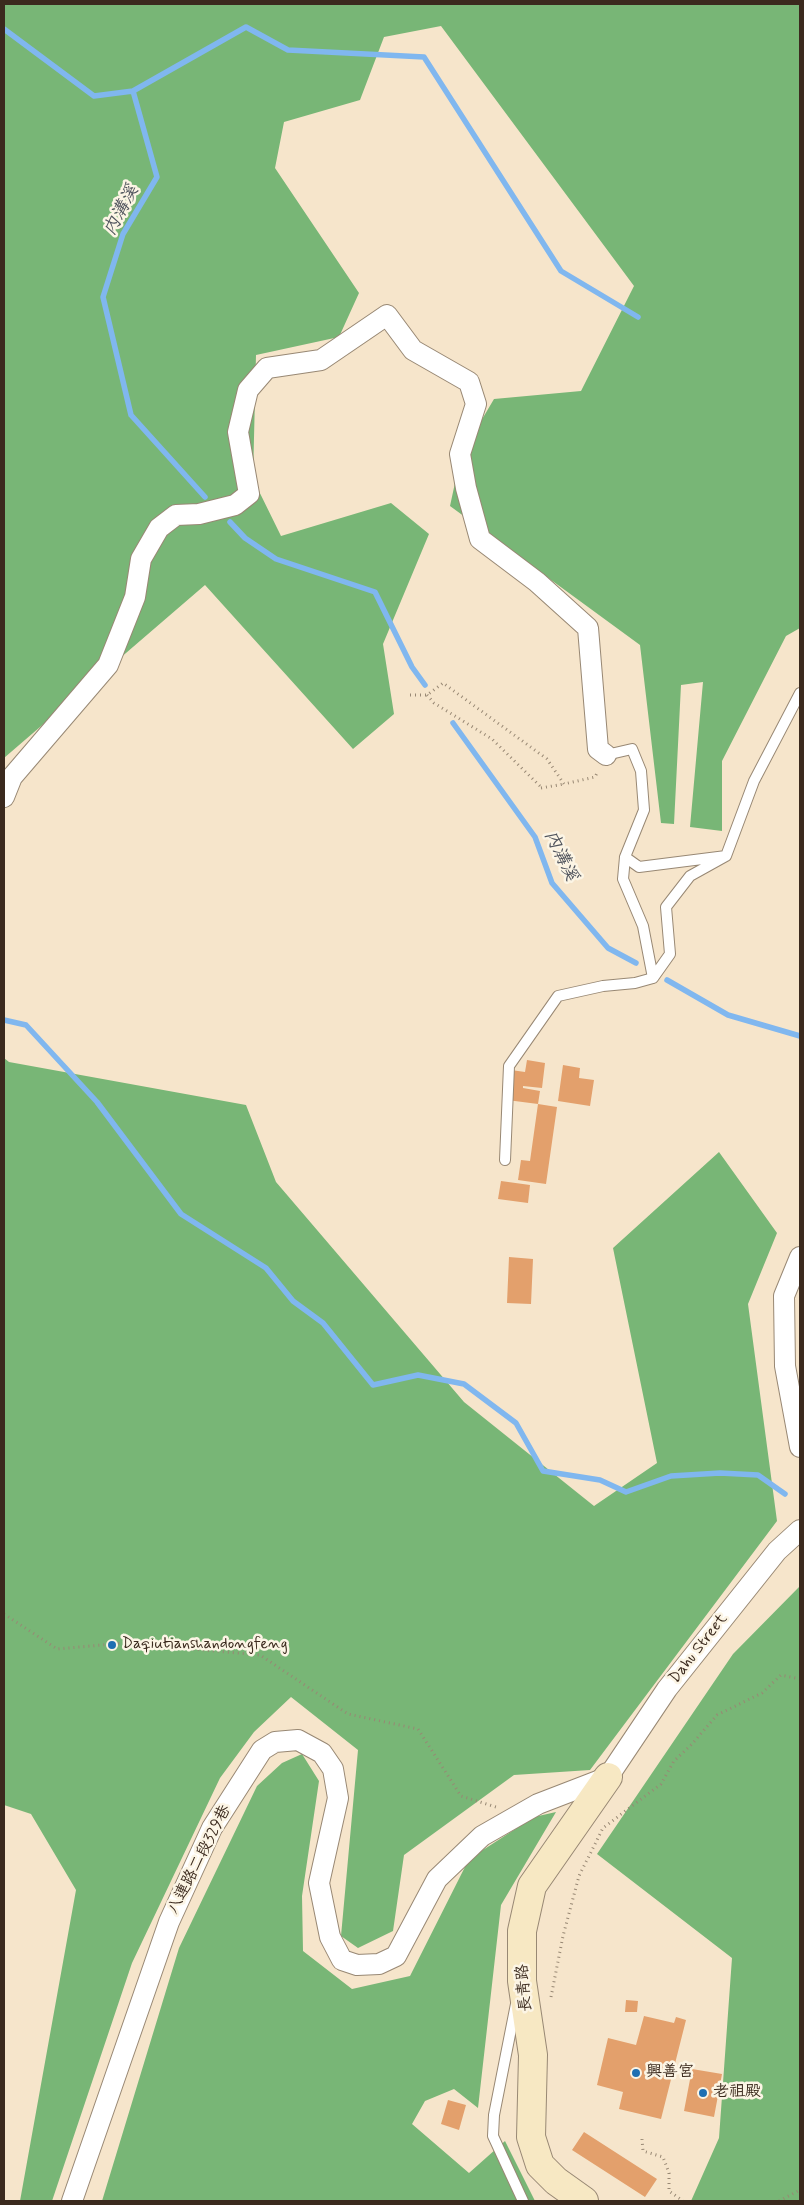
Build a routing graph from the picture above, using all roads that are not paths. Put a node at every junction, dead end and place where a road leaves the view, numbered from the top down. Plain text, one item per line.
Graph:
1 (800, 693) edge
2 (606, 755) joint
3 (4, 797) edge
4 (726, 856) junction
5 (624, 857) junction
6 (652, 978) junction
7 (504, 1160) dead end
8 (800, 1257) edge
9 (800, 1447) edge
10 (800, 1530) edge
11 (608, 1777) junction
12 (522, 1981) junction
13 (72, 2201) edge
14 (523, 2201) edge
15 (584, 2201) edge

1 - 4 lane
2 - 3 street
2 - 5 lane
4 - 5 lane
4 - 6 lane
5 - 6 lane
6 - 7 lane
8 - 9 street
10 - 11 street, Dahu Street
11 - 12 street, 長青路
11 - 13 street, 八連路二段329巷
12 - 14 lane
12 - 15 street, 長青路

